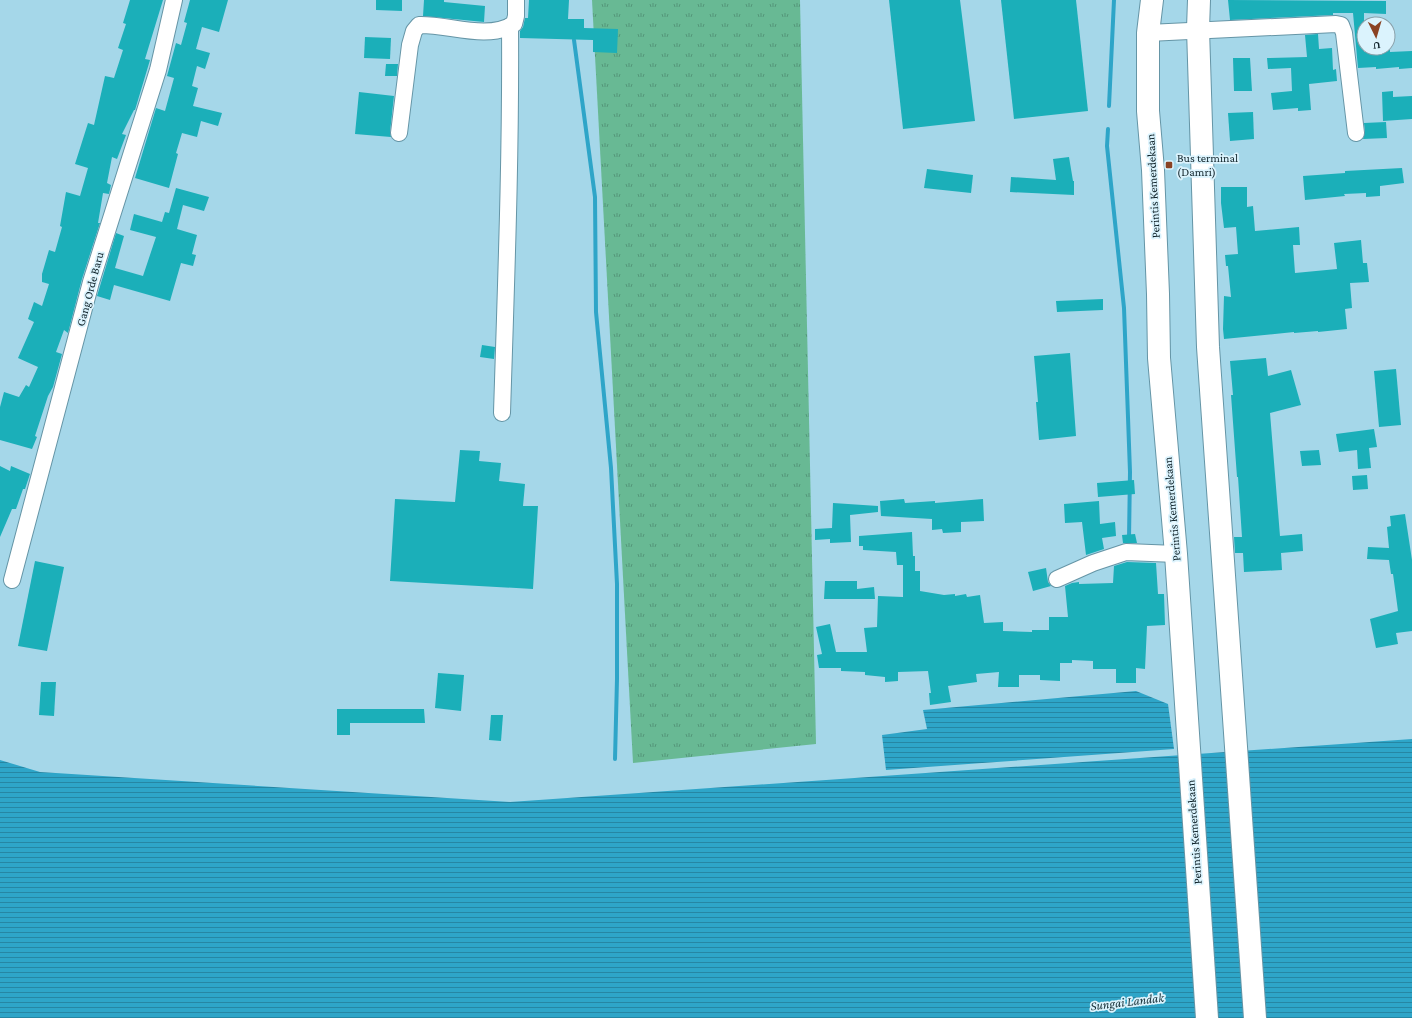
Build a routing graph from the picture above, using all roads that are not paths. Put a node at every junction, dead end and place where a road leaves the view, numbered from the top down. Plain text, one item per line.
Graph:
1 (174, 0) edge
2 (516, 0) edge
3 (1152, 0) edge
4 (1199, 0) edge
5 (510, 26) junction
6 (1198, 29) junction
7 (1148, 32) junction
8 (399, 133) dead end
9 (1356, 133) dead end
10 (502, 413) dead end
11 (1176, 554) junction
12 (1057, 579) dead end
13 (12, 580) dead end
14 (1207, 1018) edge
15 (1255, 1018) edge

1 - 13 street, Gang Orde Baru
2 - 5 street
3 - 7 highway, Perintis Kemerdekaan
4 - 6 highway
5 - 8 street
5 - 10 street
6 - 7 street
6 - 9 street
6 - 15 highway
7 - 11 highway, Perintis Kemerdekaan
11 - 12 street
11 - 14 highway, Perintis Kemerdekaan

